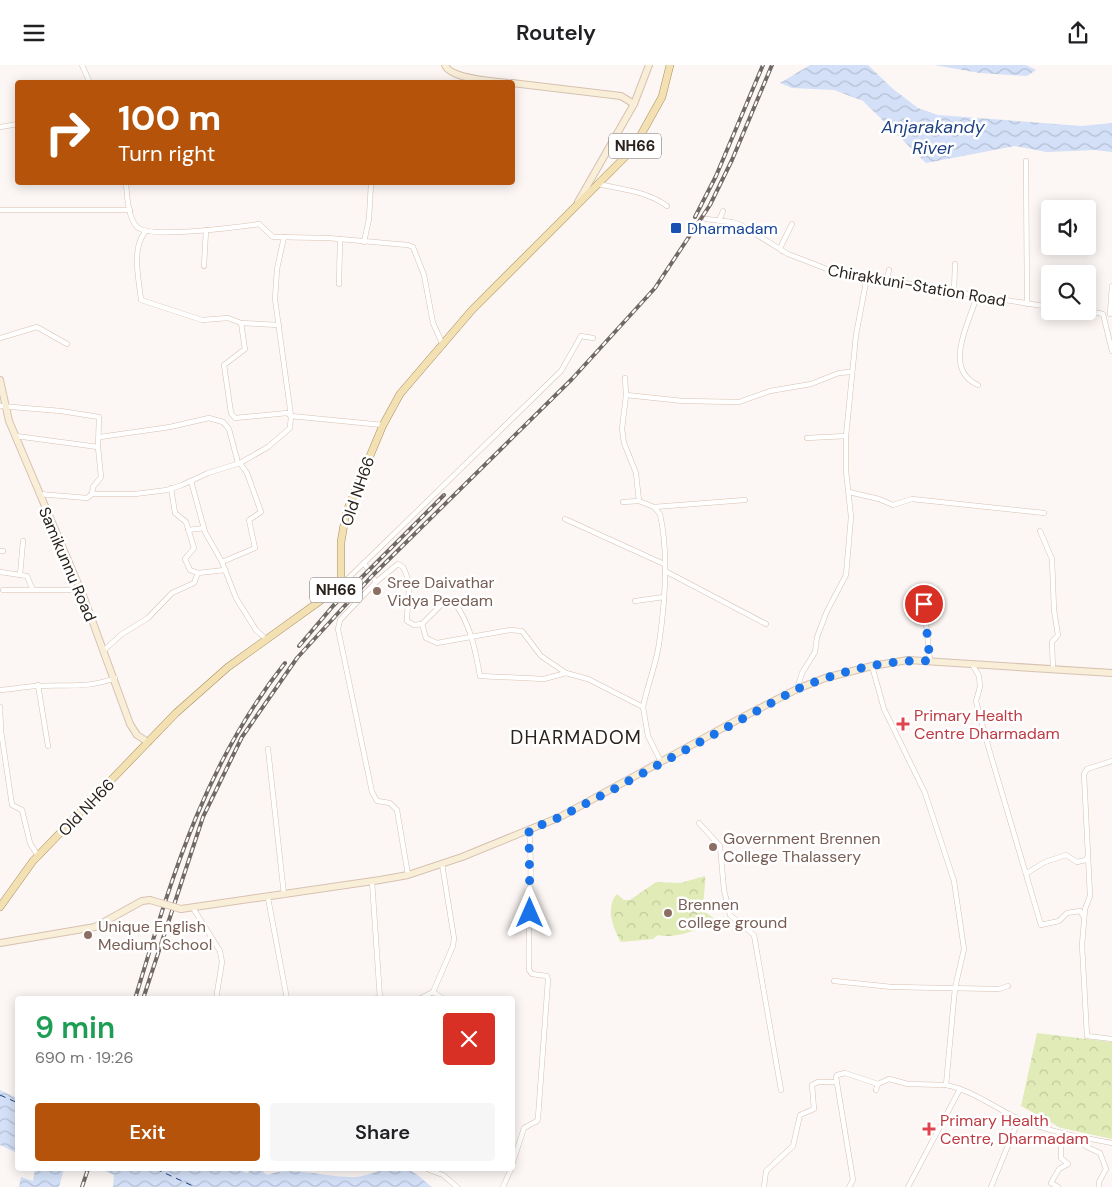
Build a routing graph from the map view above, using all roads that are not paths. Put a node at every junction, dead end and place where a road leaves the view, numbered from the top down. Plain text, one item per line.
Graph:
1 (82, 65) edge
2 (649, 65) edge
3 (670, 65) edge
4 (443, 66) edge
5 (89, 80) edge
6 (488, 80) edge
7 (515, 83) edge
8 (634, 104) junction
9 (15, 124) edge
10 (0, 127) edge
11 (1026, 161) dead end
12 (599, 184) junction
13 (126, 185) edge
14 (371, 185) edge
15 (667, 206) dead end
16 (574, 209) junction
17 (130, 210) junction
18 (0, 211) edge
19 (723, 211) dead end
20 (706, 219) dead end
21 (719, 221) junction
22 (792, 224) dead end
23 (206, 230) junction
24 (145, 232) junction
25 (284, 237) junction
26 (340, 239) junction
27 (364, 242) junction
28 (782, 251) junction
29 (955, 264) dead end
30 (204, 266) dead end
31 (889, 270) dead end
32 (866, 277) junction
33 (887, 279) junction
34 (338, 284) dead end
35 (1112, 286) edge
36 (954, 292) junction
37 (976, 296) junction
38 (1027, 304) junction
39 (1041, 306) edge
40 (1096, 313) edge
41 (1103, 314) junction
42 (1111, 314) edge
43 (241, 323) junction
44 (279, 325) junction
45 (0, 337) edge
46 (593, 338) dead end
47 (67, 344) dead end
48 (444, 345) junction
49 (1112, 351) edge
50 (852, 372) junction
51 (625, 378) dead end
52 (0, 380) edge
53 (978, 385) dead end
54 (626, 395) junction
55 (3, 407) edge
56 (291, 416) junction
57 (383, 425) junction
58 (16, 436) junction
59 (846, 436) junction
60 (100, 437) junction
61 (807, 438) dead end
62 (98, 447) junction
63 (239, 463) junction
64 (191, 481) junction
65 (171, 488) junction
66 (848, 492) junction
67 (39, 494) junction
68 (92, 494) junction
69 (745, 500) dead end
70 (639, 501) junction
71 (623, 502) dead end
72 (654, 507) junction
73 (1044, 513) dead end
74 (565, 519) dead end
75 (204, 529) junction
76 (188, 531) junction
77 (1040, 531) dead end
78 (23, 541) dead end
79 (222, 562) junction
80 (364, 563) junction
81 (664, 564) junction
82 (225, 570) junction
83 (665, 571) junction
84 (0, 572) edge
85 (198, 573) junction
86 (20, 575) junction
87 (376, 582) junction
88 (338, 588) junction
89 (80, 589) junction
90 (3, 590) dead end
91 (34, 590) junction
92 (664, 597) junction
93 (635, 601) dead end
94 (924, 604) dead end
95 (422, 624) junction
96 (766, 624) dead end
97 (473, 636) junction
98 (267, 640) junction
99 (103, 651) junction
100 (930, 661) junction
101 (971, 663) junction
102 (872, 666) junction
103 (1053, 670) junction
104 (566, 673) junction
105 (1112, 673) edge
106 (115, 678) junction
107 (38, 685) junction
108 (797, 689) junction
109 (0, 690) edge
110 (0, 707) edge
111 (643, 707) junction
112 (148, 742) junction
113 (48, 746) dead end
114 (268, 749) dead end
115 (1112, 761) edge
116 (661, 762) junction
117 (699, 823) dead end
118 (529, 830) junction
119 (38, 856) junction
120 (1088, 856) junction
121 (442, 864) junction
122 (1027, 873) junction
123 (408, 875) junction
124 (372, 881) junction
125 (284, 895) junction
126 (268, 898) junction
127 (0, 907) edge
128 (193, 908) junction
129 (1084, 917) junction
130 (0, 943) edge
131 (834, 981) dead end
132 (1008, 986) dead end
133 (955, 987) junction
134 (433, 992) junction
135 (216, 996) edge
136 (286, 996) edge
137 (380, 996) edge
138 (425, 996) edge
139 (439, 996) edge
140 (1112, 1039) edge
141 (836, 1082) junction
142 (878, 1084) junction
143 (946, 1085) junction
144 (960, 1089) junction
145 (781, 1090) dead end
146 (876, 1090) dead end
147 (1019, 1119) junction
148 (1076, 1138) junction
149 (1112, 1143) edge
150 (515, 1156) edge
151 (432, 1171) edge
152 (444, 1171) edge
153 (510, 1171) edge
154 (443, 1175) junction
155 (457, 1187) edge
156 (503, 1187) edge
157 (764, 1187) edge
158 (849, 1187) edge
159 (908, 1187) edge
160 (991, 1187) edge
161 (1058, 1187) edge
162 (1099, 1187) edge

1 - 5 street
2 - 8 main road
3 - 12 main road, Old NH66 / NH66
4 - 6 main road
7 - 8 main road
8 - 16 main road
9 - 10 street
11 - 38 street
12 - 15 street
12 - 16 main road, Old NH66 / NH66
13 - 17 street
14 - 27 street
16 - 48 main road, Old NH66 / NH66
17 - 18 street
17 - 24 street
19 - 21 street
20 - 21 street, Chirakkuni-Station Road
21 - 28 street, Chirakkuni-Station Road
22 - 28 street
23 - 24 street
23 - 25 street
23 - 30 street
24 - 43 street
25 - 26 street
25 - 44 street
26 - 27 street
26 - 34 street
27 - 48 street
28 - 32 street, Chirakkuni-Station Road
29 - 36 street
31 - 33 street
32 - 33 street, Chirakkuni-Station Road
32 - 50 street
33 - 36 street, Chirakkuni-Station Road
35 - 42 street
36 - 37 street, Chirakkuni-Station Road
37 - 38 street, Chirakkuni-Station Road
37 - 53 street
38 - 39 street, Chirakkuni-Station Road
40 - 41 street
41 - 42 street
41 - 49 street
43 - 44 street
43 - 56 street
44 - 56 street
45 - 47 street
46 - 80 street
48 - 57 main road, Old NH66 / NH66
50 - 54 street
50 - 59 street
51 - 54 street
52 - 55 main road, Samikunnu Road
54 - 70 street
55 - 58 main road, Samikunnu Road
55 - 60 street
56 - 57 street
56 - 63 street
57 - 88 main road, Old NH66 / NH66
58 - 62 street
58 - 67 main road, Samikunnu Road
59 - 61 street
59 - 66 street
60 - 62 street
60 - 63 street
62 - 68 street
63 - 64 street
63 - 79 street
64 - 65 street
64 - 75 street
65 - 68 street
65 - 76 street
66 - 73 street
66 - 108 street
67 - 68 street
67 - 89 main road, Samikunnu Road
69 - 72 street
70 - 71 street
70 - 72 street
72 - 81 street
74 - 81 street
75 - 76 street
75 - 79 street
76 - 85 street
77 - 103 street
78 - 86 street
79 - 82 street
80 - 87 street
80 - 88 street
81 - 83 street
82 - 85 street
82 - 98 street
83 - 92 street
83 - 96 street
84 - 86 street
85 - 99 street
86 - 91 street
87 - 95 street
87 - 123 street
88 - 98 main road, Old NH66 / NH66
89 - 91 street
89 - 99 main road, Samikunnu Road
90 - 91 street
92 - 93 street
92 - 111 street
94 - 100 street
95 - 97 street
95 - 97 street
97 - 104 street
97 - 104 street
98 - 112 main road, Old NH66 / NH66
99 - 106 main road, Samikunnu Road
100 - 101 main road
100 - 102 main road
101 - 103 main road
101 - 122 street
102 - 108 main road
102 - 133 street
103 - 105 main road
104 - 111 street
106 - 107 street
106 - 112 main road, Samikunnu Road
107 - 109 street
107 - 113 street
108 - 116 main road
110 - 119 street
111 - 116 street
112 - 119 main road, Old NH66 / NH66
114 - 125 street
115 - 120 street
116 - 118 main road
117 - 145 street
118 - 121 main road
118 - 150 street
119 - 127 main road, Old NH66 / NH66
120 - 122 street
120 - 129 street
121 - 123 main road
121 - 134 street
122 - 129 street
123 - 124 main road
124 - 125 main road
124 - 137 street
125 - 126 main road
126 - 128 main road
126 - 136 street
128 - 130 main road, bridge
128 - 135 street
129 - 140 street
131 - 133 street
132 - 133 street
133 - 143 street
134 - 138 street
134 - 139 street
141 - 142 street
141 - 157 street
141 - 158 street
142 - 143 street
142 - 146 street
143 - 144 street
144 - 147 street
144 - 159 street
147 - 148 street
147 - 160 street
148 - 149 street
148 - 161 street
148 - 162 street
151 - 154 street
152 - 154 street
153 - 156 street
154 - 155 street

